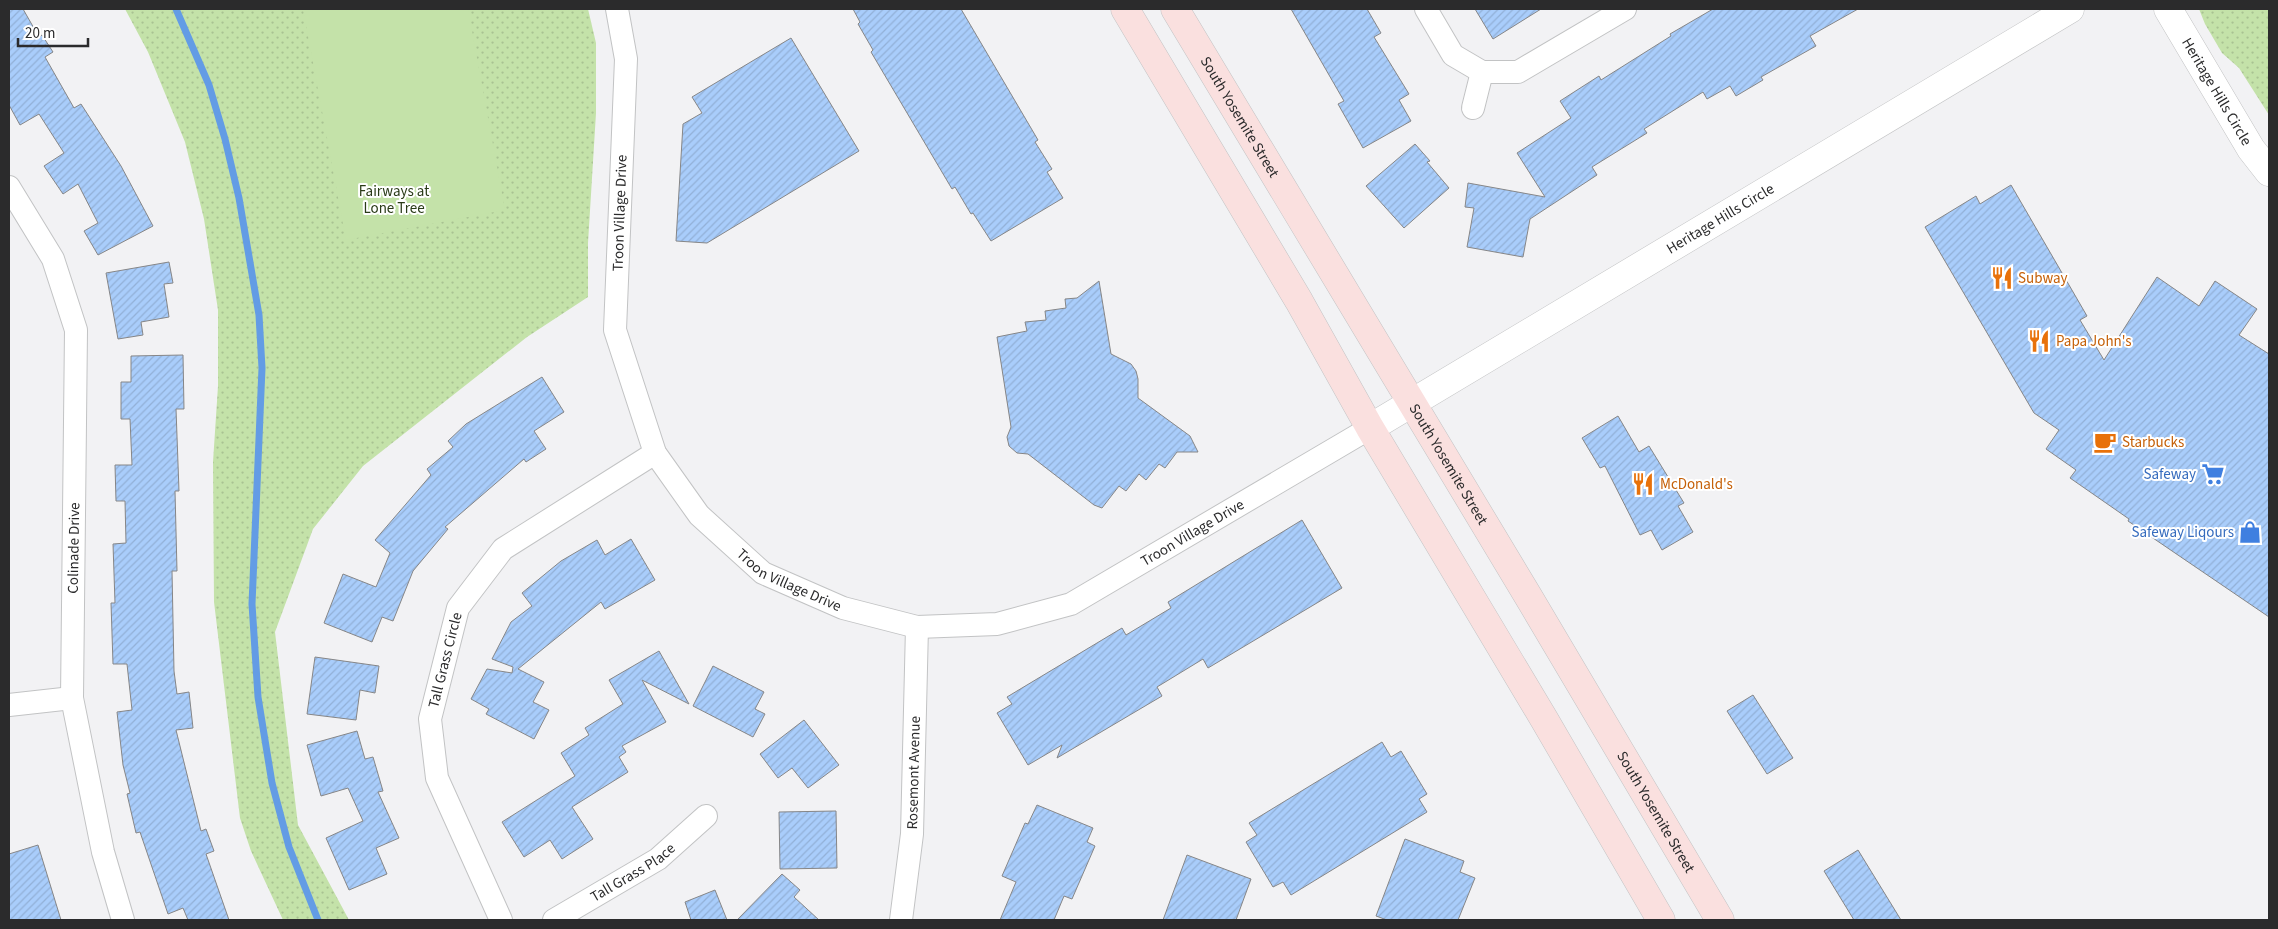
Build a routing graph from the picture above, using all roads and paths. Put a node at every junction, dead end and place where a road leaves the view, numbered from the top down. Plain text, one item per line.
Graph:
1 (617, 9) edge
2 (1125, 9) edge
3 (1175, 9) edge
4 (1426, 9) edge
5 (1625, 9) edge
6 (2070, 9) edge
7 (2168, 9) edge
8 (1482, 72) junction
9 (1473, 108) dead end
10 (2269, 172) edge
11 (9, 187) edge
12 (1412, 403) junction
13 (1370, 428) junction
14 (655, 453) junction
15 (917, 627) junction
16 (72, 698) junction
17 (9, 704) edge
18 (706, 816) dead end
19 (123, 920) edge
20 (501, 920) edge
21 (554, 920) edge
22 (901, 920) edge
23 (1662, 920) edge
24 (1720, 920) edge

1 - 14 street, Troon Village Drive
2 - 13 main road
3 - 12 main road, South Yosemite Street
4 - 8 street
5 - 8 street
6 - 12 street, Heritage Hills Circle
7 - 10 street, Heritage Hills Circle
8 - 9 street
11 - 16 street, Colinade Drive
12 - 13 street, Heritage Hills Circle
12 - 24 main road, South Yosemite Street
13 - 15 street, Troon Village Drive
13 - 23 main road
14 - 15 street, Troon Village Drive
14 - 20 street, Tall Grass Circle
15 - 22 street, Rosemont Avenue
16 - 17 street
16 - 19 street, Colinade Drive
18 - 21 street, Tall Grass Place

